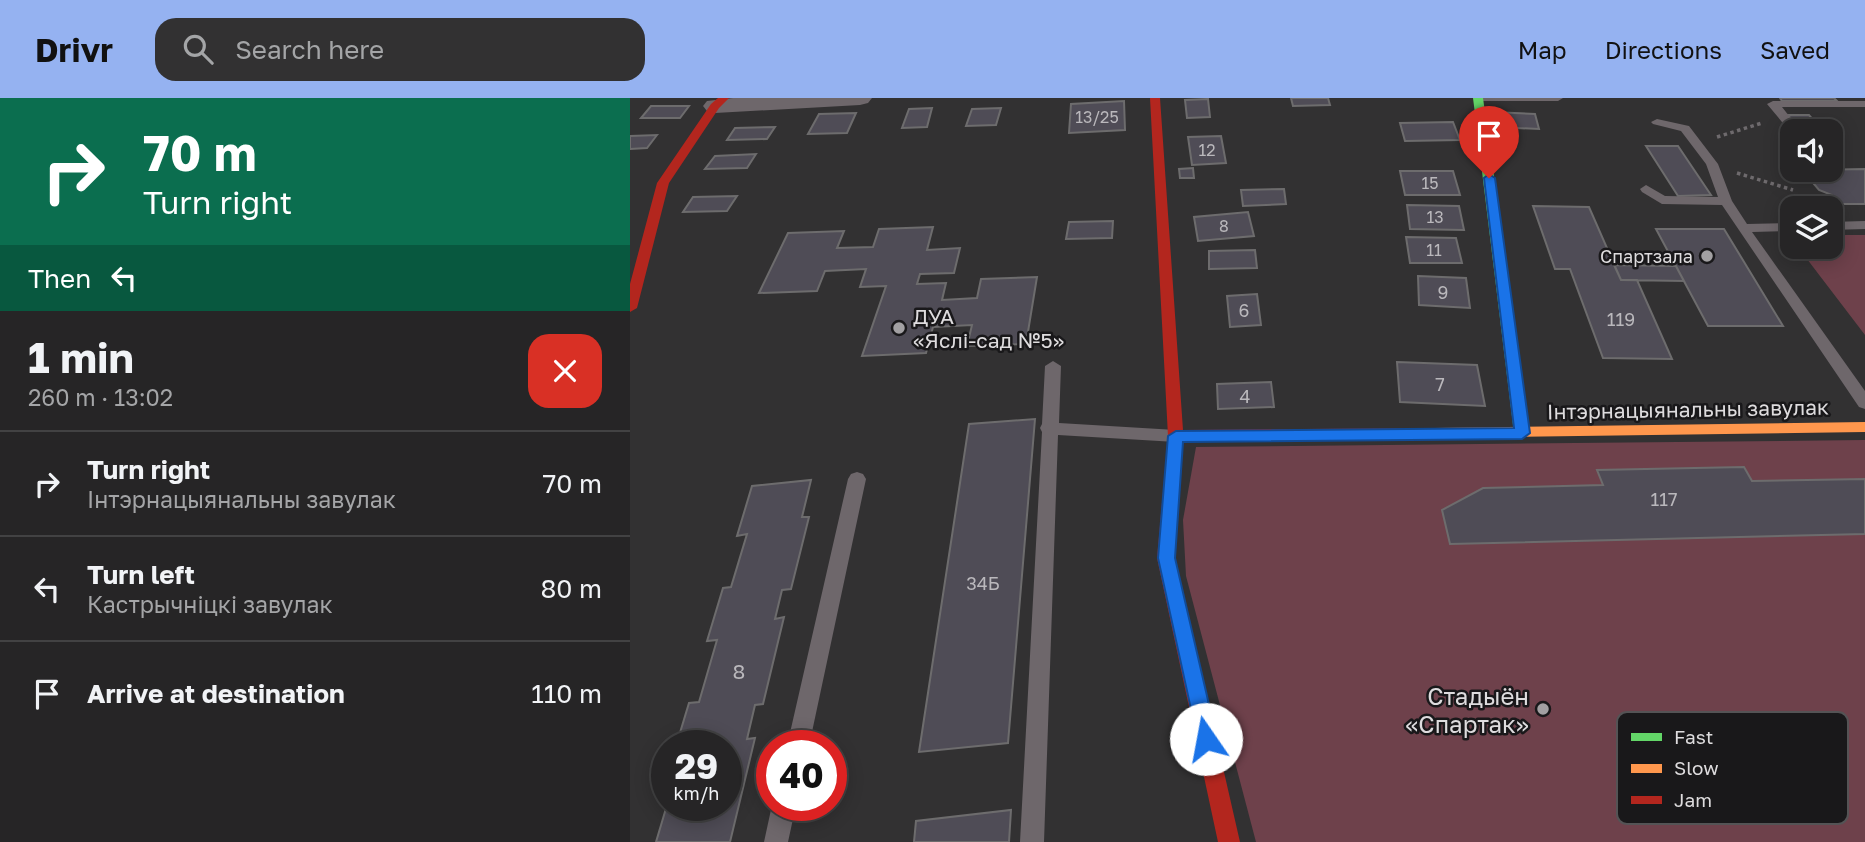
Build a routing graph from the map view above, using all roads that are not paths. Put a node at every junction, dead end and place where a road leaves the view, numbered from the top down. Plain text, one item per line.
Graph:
1 (860, 98) edge
2 (1155, 98) edge
3 (1478, 98) edge
4 (1558, 98) edge
5 (719, 102) edge
6 (1771, 103) edge
7 (1865, 104) edge
8 (1785, 119) edge
9 (1657, 122) dead end
10 (1646, 189) dead end
11 (1726, 201) junction
12 (1865, 225) edge
13 (1843, 226) edge
14 (1780, 227) edge
15 (1743, 228) junction
16 (630, 307) edge
17 (1052, 366) dead end
18 (1865, 403) edge
19 (1048, 428) junction
20 (1865, 428) edge
21 (1522, 433) junction
22 (1176, 436) junction
23 (857, 480) dead end
24 (802, 730) edge
25 (781, 821) edge
26 (776, 842) edge
27 (1032, 842) edge
28 (1229, 842) edge

1 - 5 street
2 - 22 street
3 - 4 lane
3 - 21 street
5 - 16 street
6 - 7 lane
6 - 8 lane
9 - 11 lane
10 - 11 lane
11 - 15 lane
12 - 13 lane
14 - 15 lane
15 - 18 lane
17 - 19 lane
19 - 22 lane
19 - 27 lane
20 - 21 street, Інтэрнацыянальны завулак
21 - 22 street, Інтэрнацыянальны завулак
22 - 28 street
23 - 24 lane
25 - 26 lane

